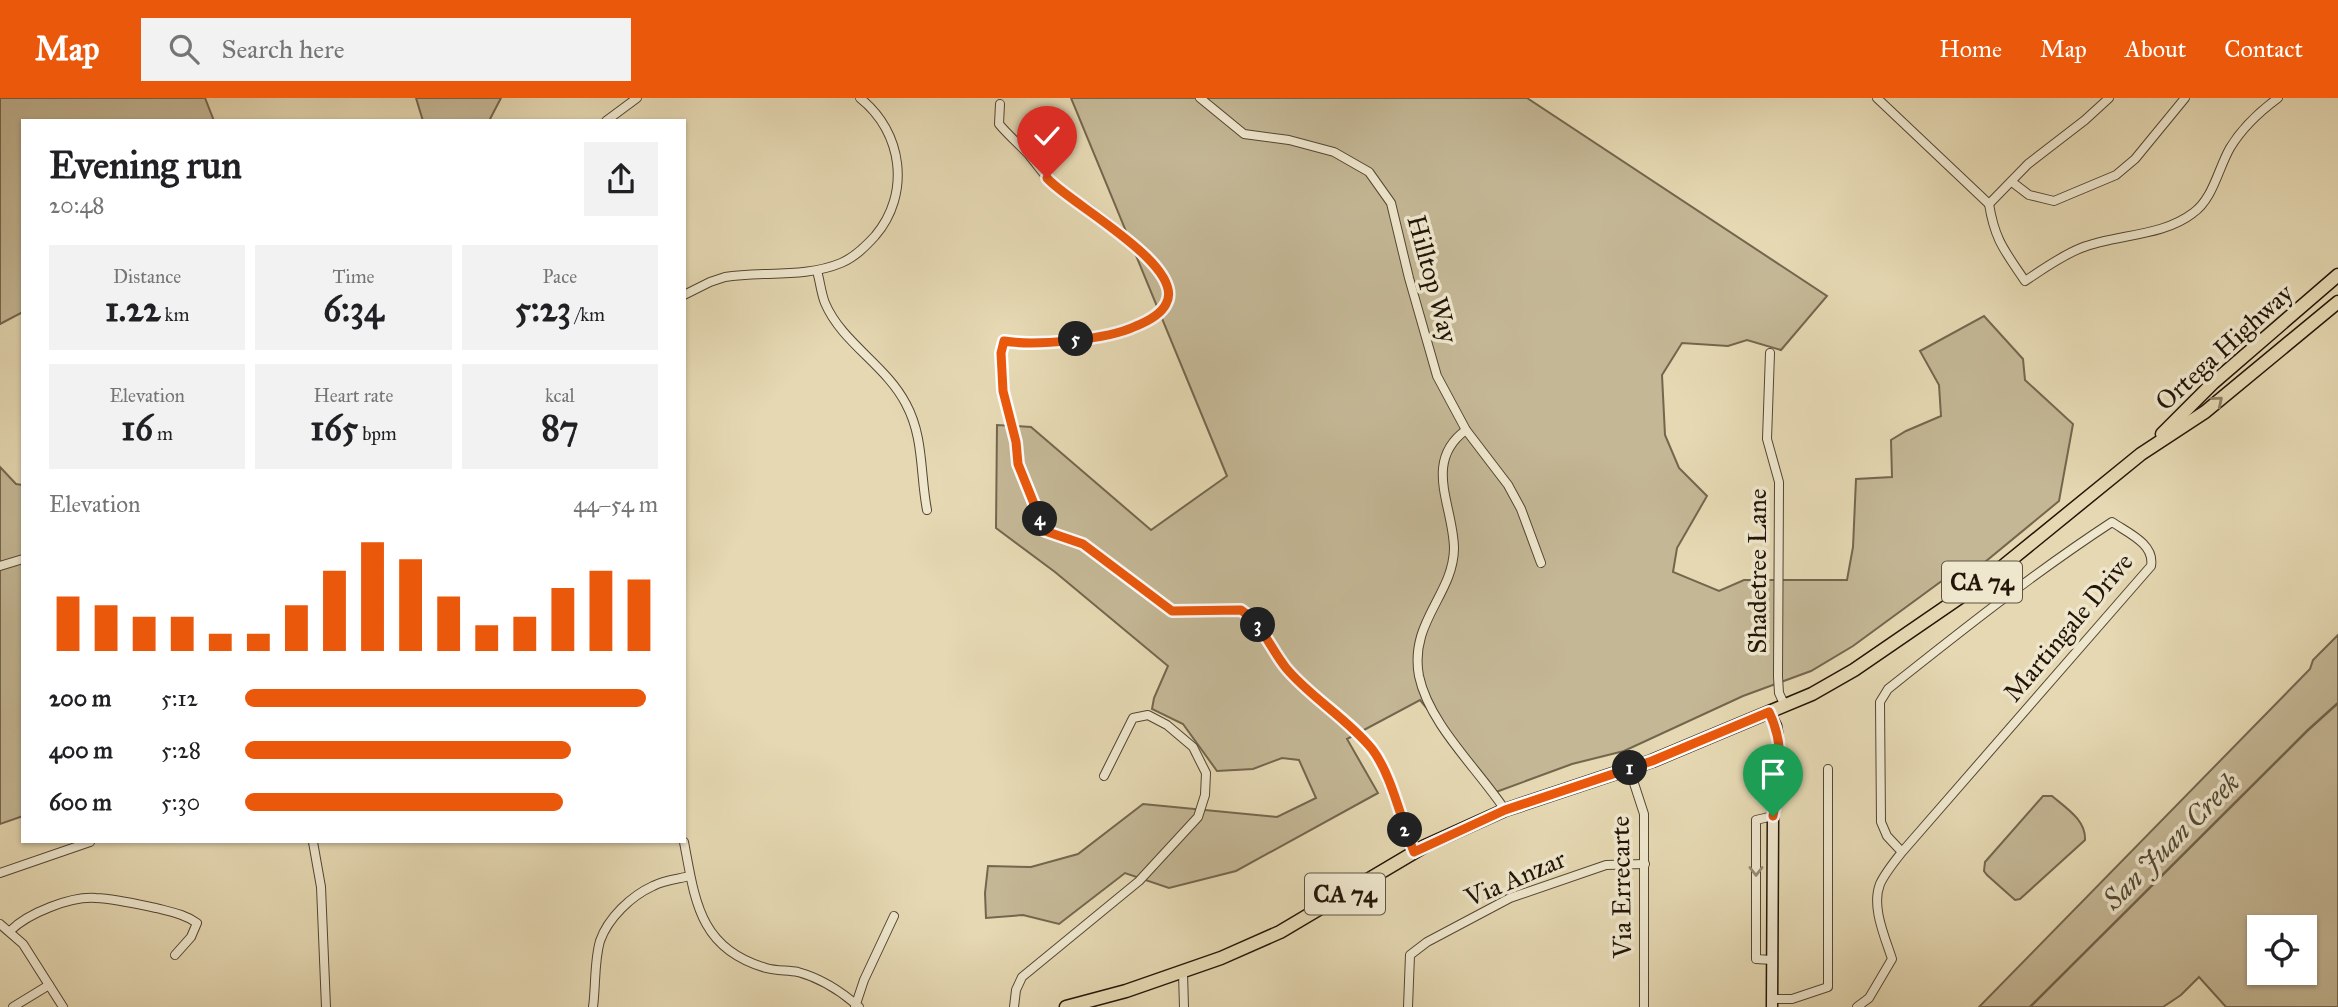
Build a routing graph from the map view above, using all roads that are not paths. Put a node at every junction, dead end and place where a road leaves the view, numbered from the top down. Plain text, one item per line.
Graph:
1 (637, 98) edge
2 (860, 98) edge
3 (1200, 98) edge
4 (1877, 98) edge
5 (2109, 98) edge
6 (2185, 98) edge
7 (2278, 98) edge
8 (1000, 104) dead end
9 (609, 119) edge
10 (2012, 182) junction
11 (1989, 204) junction
12 (817, 271) junction
13 (2338, 275) edge
14 (686, 294) edge
15 (2338, 302) edge
16 (1770, 353) dead end
17 (1466, 430) junction
18 (2141, 454) junction
19 (927, 510) dead end
20 (21, 560) edge
21 (1541, 563) dead end
22 (0, 566) edge
23 (1785, 706) junction
24 (1769, 712) junction
25 (1629, 768) junction
26 (1828, 769) dead end
27 (1104, 776) dead end
28 (1505, 810) junction
29 (1773, 816) junction
30 (87, 843) edge
31 (313, 843) edge
32 (684, 843) edge
33 (1414, 852) junction
34 (1902, 852) junction
35 (1645, 864) junction
36 (0, 873) edge
37 (690, 876) junction
38 (894, 916) dead end
39 (0, 924) edge
40 (10, 931) junction
41 (174, 955) dead end
42 (1772, 960) junction
43 (1183, 973) junction
44 (49, 985) junction
45 (1772, 1003) edge
46 (856, 1006) edge
47 (13, 1007) edge
48 (63, 1007) edge
49 (326, 1007) edge
50 (593, 1007) edge
51 (1014, 1007) edge
52 (1066, 1007) edge
53 (1184, 1007) edge
54 (1408, 1007) edge
55 (1644, 1007) edge
56 (1857, 1007) edge

1 - 9 street
2 - 12 street
3 - 17 street, Hilltop Way
4 - 11 street
5 - 10 street
6 - 10 street
7 - 11 street
8 - 33 street
10 - 11 street
12 - 14 street
12 - 19 street
13 - 18 main road, Ortega Highway / CA 74
18 -> 15 main road, Ortega Highway / CA 74
16 - 23 street, Shadetree Lane
17 - 21 street, Hilltop Way
17 - 28 street
18 - 23 main road, Ortega Highway / CA 74
20 - 22 street
23 - 24 main road, Ortega Highway / CA 74
24 - 25 main road, Ortega Highway / CA 74
24 - 29 street
25 - 28 main road, Ortega Highway / CA 74
25 - 35 street, Via Errecarte
26 - 45 street
27 - 51 street
28 - 33 main road, Ortega Highway / CA 74
29 - 42 street
29 -> 42 street
30 - 36 street
31 - 49 street
32 - 37 street
33 - 43 main road, Ortega Highway / CA 74
34 - 34 street, Martingale Drive
34 - 56 street, Martingale Drive
35 - 54 street, Via Anzar
35 - 55 street, Via Errecarte
37 - 46 street
37 - 50 street
38 - 46 street
39 - 40 street
40 - 41 street
40 - 44 street
42 - 45 street
43 - 52 main road, Ortega Highway / CA 74
43 - 53 street
44 - 47 street
44 - 48 street

